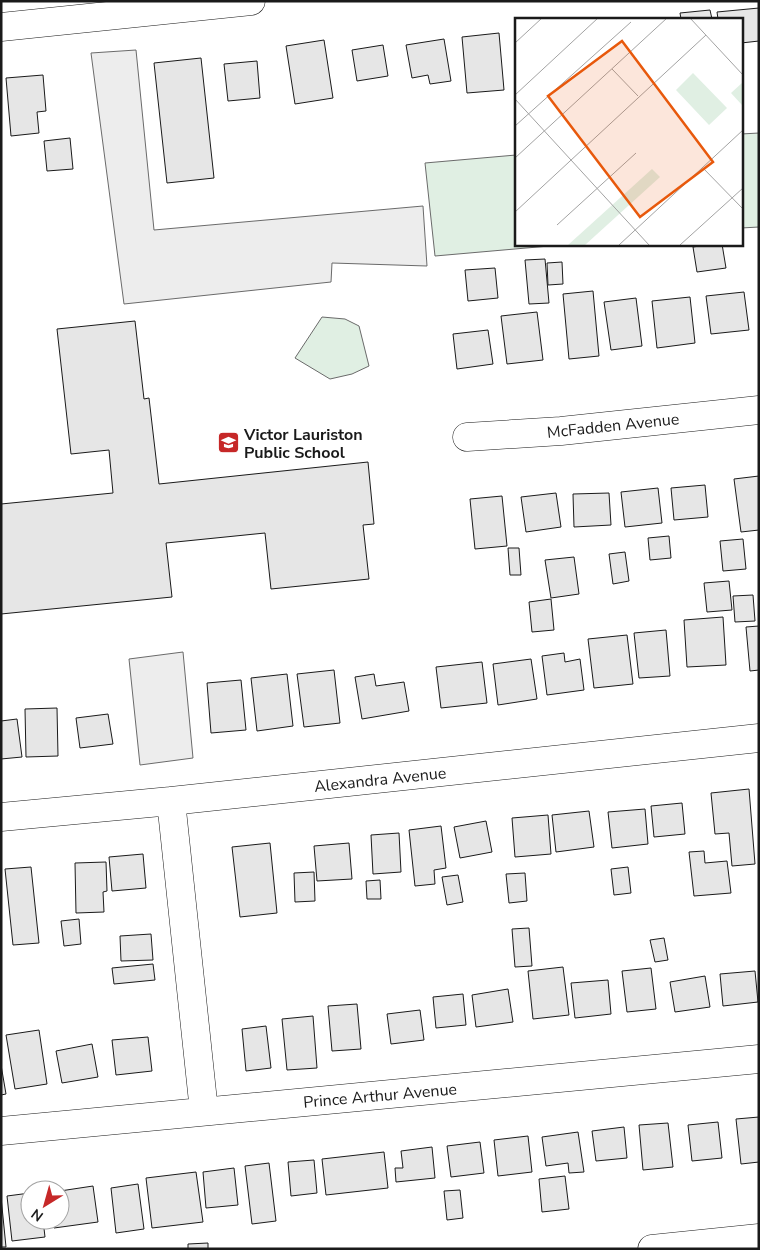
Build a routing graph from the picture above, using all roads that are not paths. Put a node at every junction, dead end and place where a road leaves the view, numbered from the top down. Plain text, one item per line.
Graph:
1 (251, 1) edge
2 (96, 9) edge
3 (1, 28) edge
4 (759, 410) edge
5 (467, 438) dead end
6 (759, 738) edge
7 (171, 802) junction
8 (1, 817) edge
9 (759, 1059) edge
10 (204, 1111) junction
11 (1, 1131) edge
12 (759, 1238) edge
13 (652, 1249) edge

1 - 2 street
2 - 3 street
4 - 5 street, McFadden Avenue
6 - 7 street, Alexandra Avenue
7 - 8 street, Alexandra Avenue
7 - 10 street
9 - 10 street, Prince Arthur Avenue
10 - 11 street, Prince Arthur Avenue
12 - 13 street

